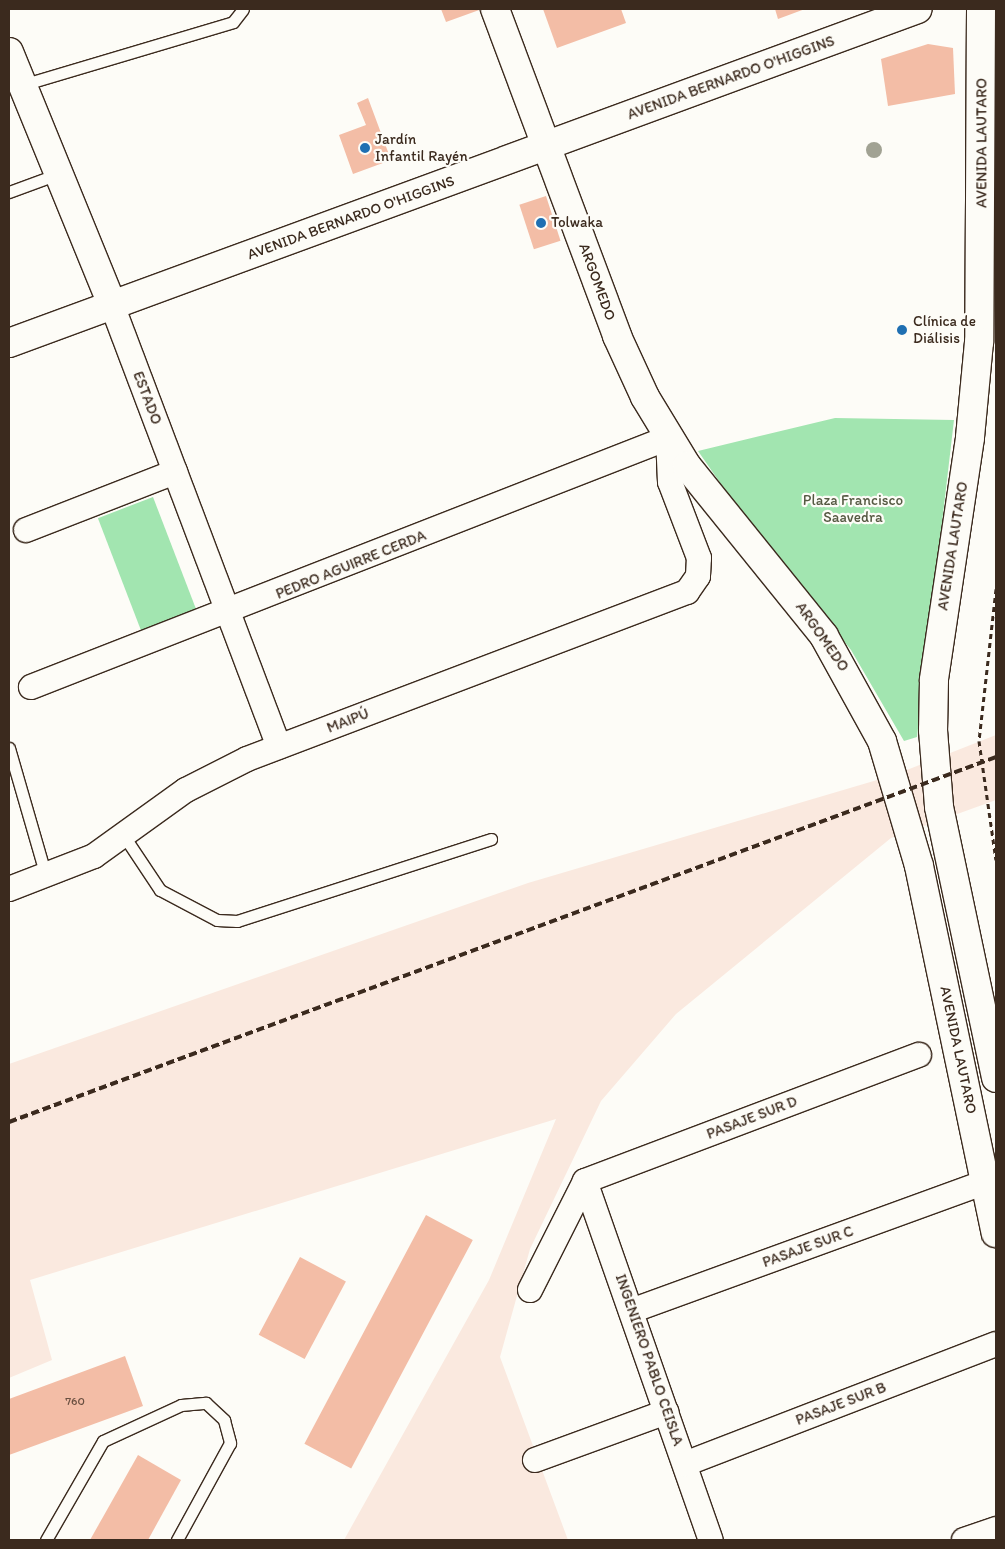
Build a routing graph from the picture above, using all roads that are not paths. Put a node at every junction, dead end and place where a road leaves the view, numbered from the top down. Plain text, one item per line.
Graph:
1 (243, 9) edge
2 (495, 9) edge
3 (918, 9) edge
4 (981, 9) edge
5 (9, 52) edge
6 (22, 85) junction
7 (547, 146) junction
8 (58, 174) junction
9 (9, 192) edge
10 (112, 305) junction
11 (9, 343) edge
12 (668, 438) junction
13 (175, 472) junction
14 (26, 530) dead end
15 (698, 576) joint
16 (229, 613) junction
17 (31, 687) dead end
18 (279, 747) junction
19 (9, 748) edge
20 (124, 836) junction
21 (491, 839) dead end
22 (920, 866) joint
23 (46, 876) junction
24 (9, 889) edge
25 (918, 1055) dead end
26 (996, 1078) edge
27 (585, 1181) junction
28 (986, 1182) junction
29 (996, 1233) edge
30 (530, 1290) dead end
31 (631, 1311) junction
32 (996, 1344) edge
33 (666, 1412) junction
34 (535, 1460) dead end
35 (685, 1464) junction
36 (996, 1529) edge
37 (707, 1539) edge
38 (46, 1540) edge
39 (177, 1540) edge
40 (964, 1540) edge

1 - 6 lane
2 - 7 street, ARGOMEDO
3 - 7 street, AVENIDA BERNARDO O'HIGGINS
4 - 26 street, AVENIDA LAUTARO
5 - 6 street, ESTADO
6 - 8 street, ESTADO
7 - 10 street, AVENIDA BERNARDO O'HIGGINS
7 - 12 street, ARGOMEDO
8 - 9 lane
8 - 10 street, ESTADO
10 - 11 street, AVENIDA BERNARDO O'HIGGINS
10 - 13 street, ESTADO
12 - 15 street, ARGOMEDO
12 - 16 street, PEDRO AGUIRRE CERDA
12 - 22 street, ARGOMEDO
13 - 14 street
13 - 16 street, ESTADO
15 - 18 street, MAIPÚ
16 - 17 street, PEDRO AGUIRRE CERDA
16 - 18 street, ESTADO
18 - 20 street, MAIPÚ
19 - 23 lane
20 - 21 lane
20 - 23 street, MAIPÚ
22 - 28 street, AVENIDA LAUTARO
23 - 24 street, MAIPÚ
25 - 27 street, PASAJE SUR D
27 - 30 street
27 - 31 street, INGENIERO PABLO CEISLA
28 - 29 street, AVENIDA LAUTARO
28 - 31 street, PASAJE SUR C
31 - 33 street, INGENIERO PABLO CEISLA
32 - 35 street, PASAJE SUR B
33 - 34 street
33 - 35 street, INGENIERO PABLO CEISLA
35 - 37 street, INGENIERO PABLO CEISLA
36 - 40 street
38 - 39 lane

